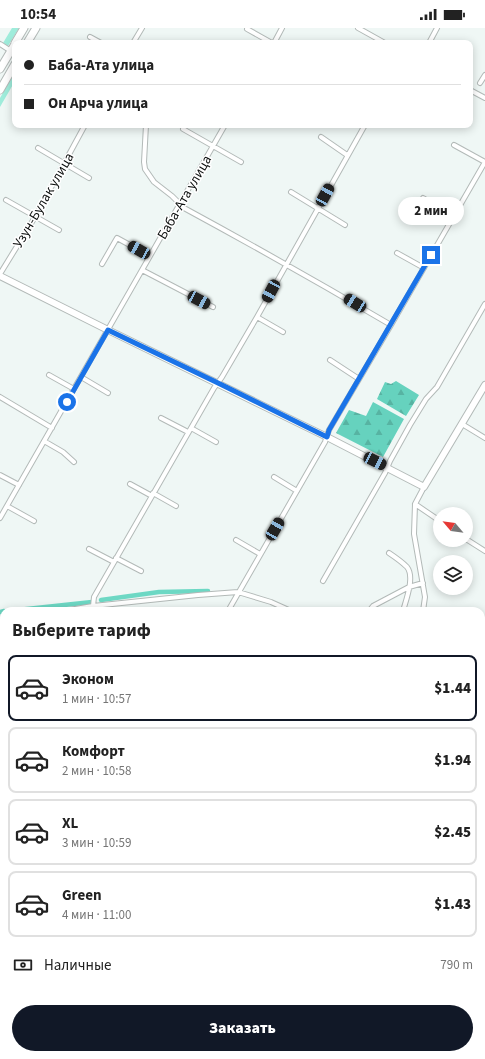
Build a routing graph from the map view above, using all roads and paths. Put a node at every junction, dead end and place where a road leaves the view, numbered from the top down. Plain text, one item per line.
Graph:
1 (24, 28) edge
2 (36, 28) edge
3 (142, 28) edge
4 (282, 28) edge
5 (438, 28) edge
6 (247, 29) dead end
7 (361, 29) edge
8 (90, 37) dead end
9 (17, 40) edge
10 (29, 40) edge
11 (96, 40) edge
12 (135, 40) edge
13 (267, 40) edge
14 (275, 40) edge
15 (380, 40) edge
16 (431, 40) edge
17 (0, 44) edge
18 (11, 50) joint
19 (0, 69) edge
20 (12, 69) edge
21 (485, 75) edge
22 (480, 83) dead end
23 (0, 90) edge
24 (473, 92) edge
25 (485, 98) edge
26 (83, 128) edge
27 (146, 128) edge
28 (223, 128) edge
29 (363, 128) edge
30 (182, 130) dead end
31 (321, 138) dead end
32 (213, 145) junction
33 (454, 145) dead end
34 (38, 148) dead end
35 (347, 155) junction
36 (241, 162) dead end
37 (485, 162) edge
38 (64, 164) junction
39 (89, 178) dead end
40 (291, 192) dead end
41 (423, 198) dead end
42 (6, 200) dead end
43 (180, 204) junction
44 (318, 208) junction
45 (453, 216) junction
46 (35, 217) junction
47 (346, 225) dead end
48 (59, 230) dead end
49 (397, 253) dead end
50 (150, 256) junction
51 (102, 264) dead end
52 (285, 265) junction
53 (424, 268) junction
54 (142, 270) junction
55 (0, 275) edge
56 (485, 304) edge
57 (213, 307) dead end
58 (257, 317) junction
59 (391, 325) junction
60 (108, 330) junction
61 (283, 332) dead end
62 (330, 360) dead end
63 (49, 375) dead end
64 (81, 377) junction
65 (360, 379) junction
66 (218, 383) junction
67 (485, 385) edge
68 (74, 389) junction
69 (108, 393) dead end
70 (0, 397) edge
71 (161, 418) dead end
72 (462, 424) junction
73 (52, 428) junction
74 (190, 430) junction
75 (327, 437) junction
76 (485, 438) edge
77 (44, 441) junction
78 (216, 442) dead end
79 (74, 462) dead end
80 (387, 467) junction
81 (0, 474) edge
82 (274, 477) dead end
83 (130, 484) dead end
84 (18, 485) junction
85 (424, 487) junction
86 (297, 490) junction
87 (153, 494) junction
88 (415, 504) junction
89 (7, 506) junction
90 (176, 506) dead end
91 (433, 516) edge
92 (0, 518) edge
93 (34, 521) dead end
94 (236, 540) dead end
95 (473, 543) edge
96 (89, 549) dead end
97 (485, 551) edge
98 (389, 553) dead end
99 (260, 554) junction
100 (115, 560) junction
101 (141, 571) dead end
102 (323, 581) dead end
103 (423, 583) junction
104 (409, 587) junction
105 (238, 592) junction
106 (93, 606) junction
107 (87, 607) edge
108 (230, 607) edge
109 (282, 607) edge
110 (372, 607) edge
111 (404, 607) edge
112 (424, 607) edge

1 - 9 main road
2 - 10 main road
3 - 12 street
4 - 14 street
5 - 16 street
6 - 13 street
7 - 15 street
8 - 11 street
17 - 18 street
18 - 19 main road
20 - 23 main road
21 - 22 street
24 - 25 street
26 - 38 street, Узун-Булак улица
27 - 43 street
28 - 32 street, Баба-Ата улица
29 - 35 street
30 - 32 street
31 - 35 street
32 - 36 street
32 - 43 street, Баба-Ата улица
33 - 37 street
34 - 38 street
35 - 44 street
37 - 45 street
38 - 39 street
38 - 46 street, Узун-Булак улица
40 - 44 street
41 - 45 street
42 - 46 street
43 - 50 street, Баба-Ата улица
43 - 52 street
44 - 47 street
44 - 52 street
45 - 53 street
46 - 48 street
46 - 55 street, Узун-Булак улица
49 - 53 street
50 - 51 street
50 - 54 street, Баба-Ата улица
52 - 58 street
52 - 59 street
53 - 59 street
54 - 57 street
54 - 60 street, Баба-Ата улица
55 - 60 street
56 - 80 street
58 - 61 street
58 - 66 street
59 - 65 street
60 - 64 street, Баба-Ата улица
60 - 66 street
62 - 65 street
63 - 68 street
64 - 68 street, Баба-Ата улица
64 - 69 street
65 - 75 street
66 - 74 street
66 - 75 street
67 - 72 street
68 - 73 street, Баба-Ата улица
70 - 73 street
71 - 74 street
72 - 76 street
72 - 85 street
73 - 77 street, Баба-Ата улица
74 - 78 street
74 - 87 street
75 - 80 street
75 - 86 street
77 - 79 street
77 - 84 street, Баба-Ата улица
80 - 85 street
80 - 102 street
81 - 84 street
82 - 86 street
83 - 87 street
84 - 89 street, Баба-Ата улица
85 - 88 street
86 - 99 street
87 - 90 street
87 - 100 street
88 - 91 street
88 - 103 street
89 - 92 street, Баба-Ата улица
89 - 93 street
94 - 99 street
95 - 97 street
96 - 100 street
98 - 104 street
99 - 105 street
100 - 101 street
100 - 106 street
103 - 104 street
103 - 112 street
104 - 110 street
104 - 111 street
105 - 106 street
105 - 108 street
105 - 109 street
106 - 107 street

